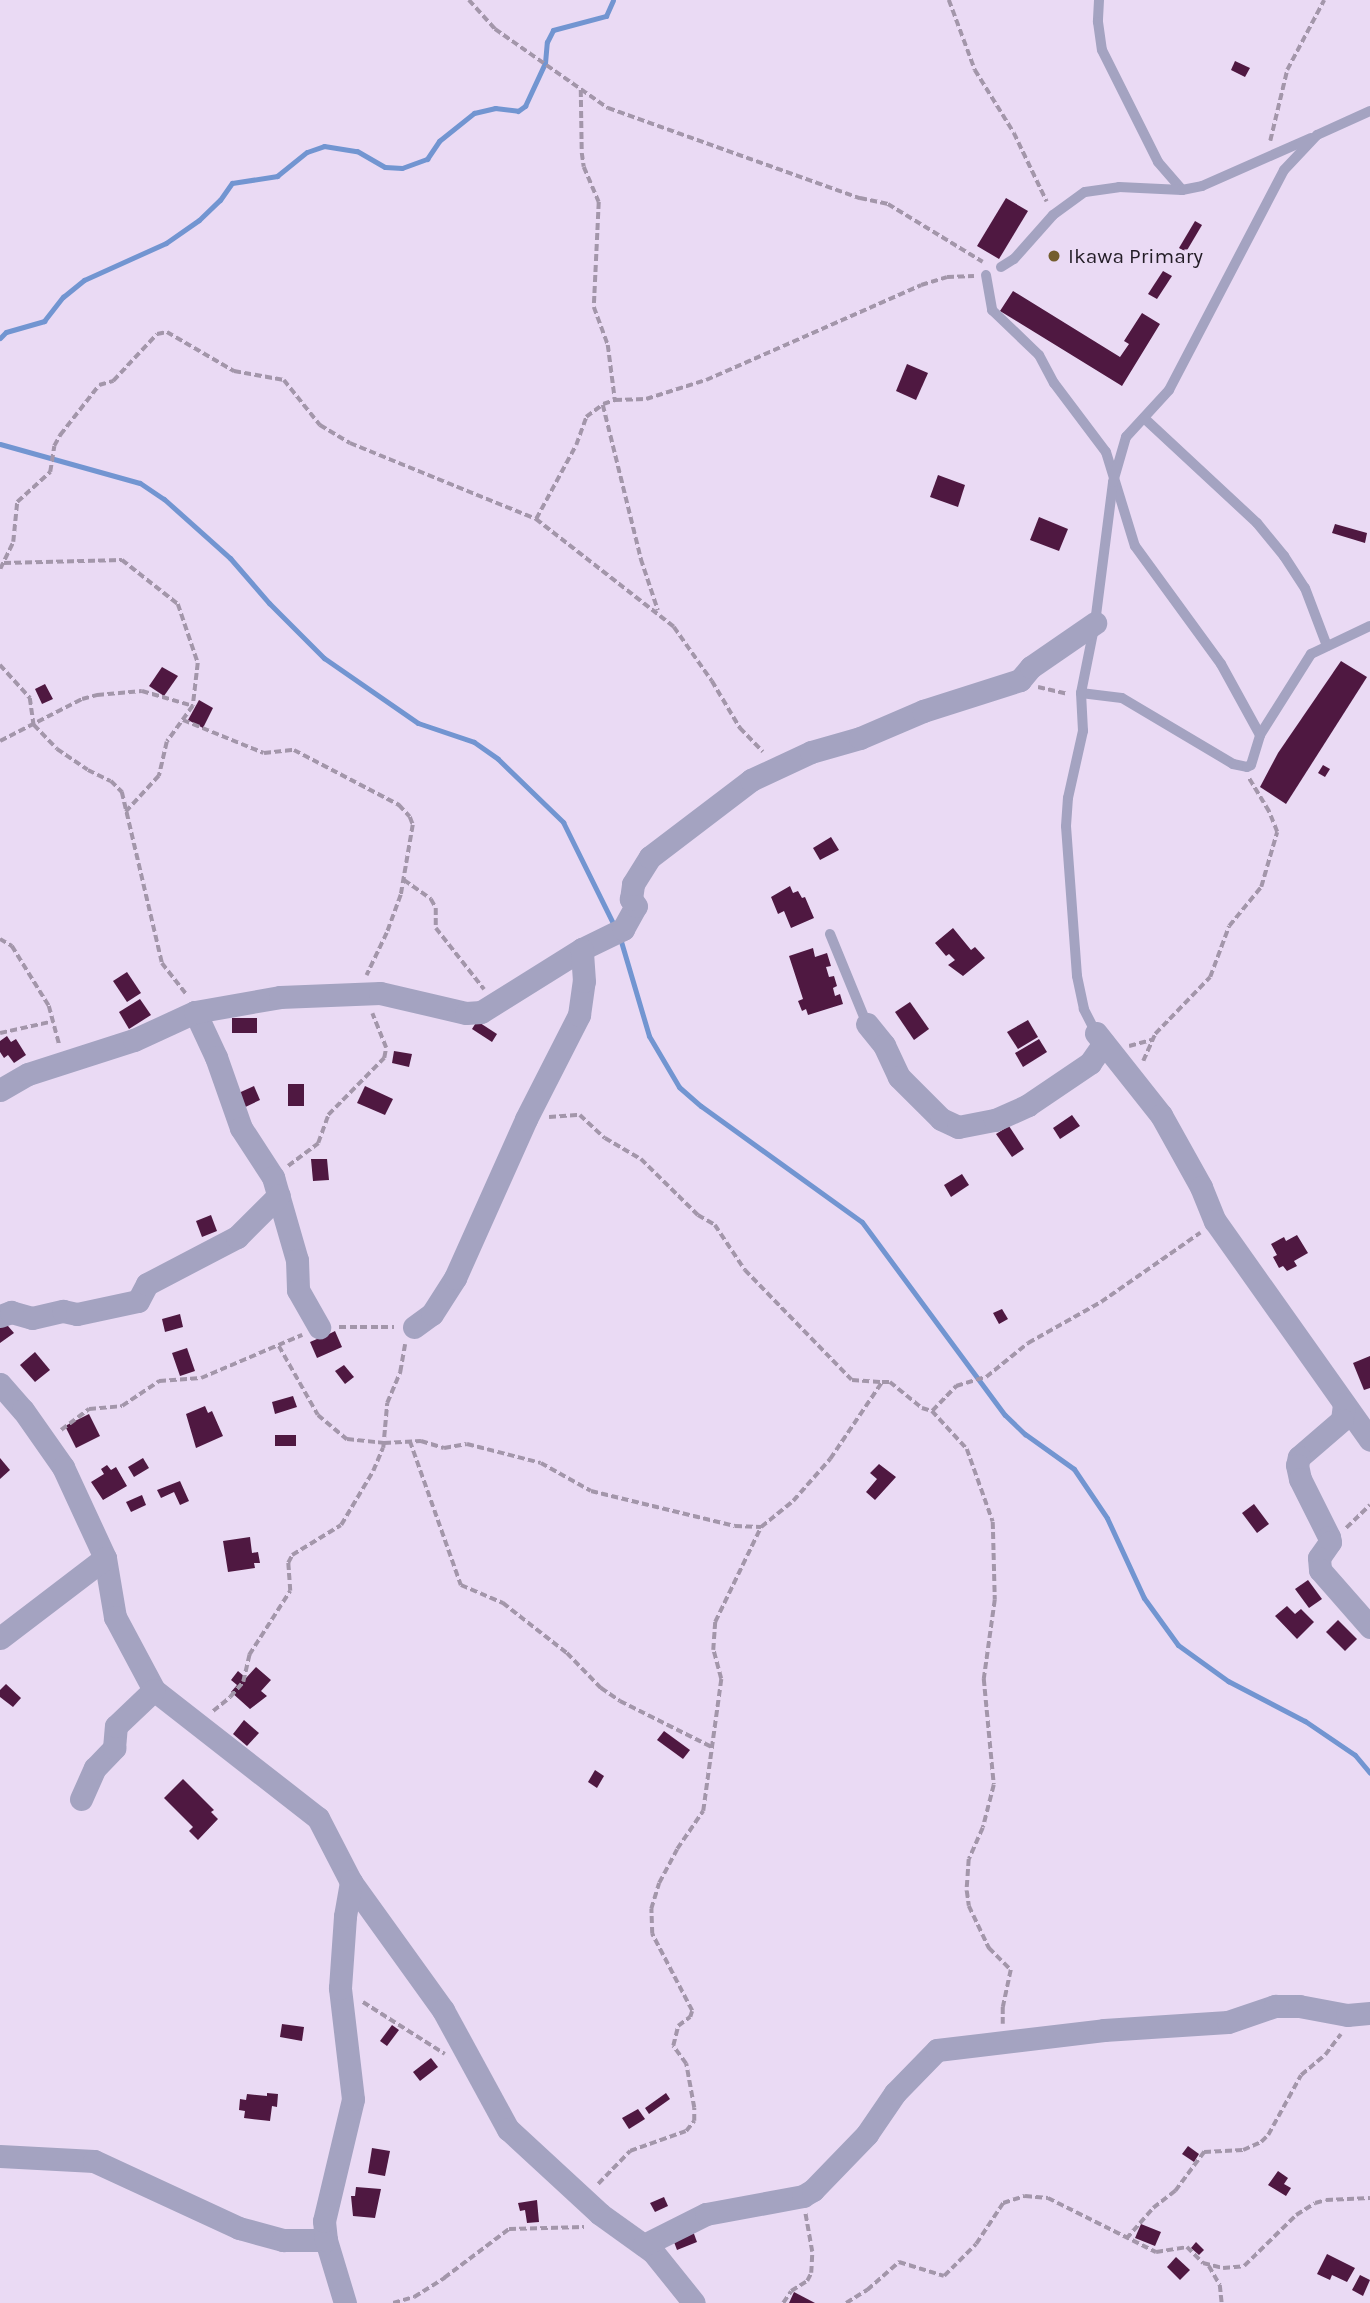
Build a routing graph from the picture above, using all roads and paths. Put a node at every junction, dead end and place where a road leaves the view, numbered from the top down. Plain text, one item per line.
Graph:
1 (469, 0) edge
2 (949, 0) edge
3 (1099, 0) edge
4 (1324, 0) edge
5 (581, 90) junction
6 (1370, 111) edge
7 (1317, 135) junction
8 (1266, 160) junction
9 (1182, 190) junction
10 (1053, 215) junction
11 (1002, 267) joint
12 (986, 275) joint
13 (615, 400) junction
14 (603, 404) junction
15 (1144, 418) junction
16 (1114, 482) junction
17 (536, 519) junction
18 (1, 567) edge
19 (659, 612) junction
20 (1096, 623) junction
21 (1370, 626) edge
22 (1327, 646) junction
23 (0, 665) edge
24 (1020, 680) junction
25 (1081, 693) junction
26 (193, 706) junction
27 (183, 720) junction
28 (34, 724) junction
29 (1260, 735) junction
30 (0, 741) edge
31 (779, 764) junction
32 (1243, 768) junction
33 (127, 812) junction
34 (404, 880) junction
35 (830, 934) dead end
36 (0, 939) edge
37 (582, 949) junction
38 (360, 993) junction
39 (494, 1001) junction
40 (195, 1013) junction
41 (54, 1021) junction
42 (867, 1024) joint
43 (0, 1033) edge
44 (1100, 1038) junction
45 (61, 1063) junction
46 (1134, 1084) junction
47 (0, 1090) edge
48 (526, 1119) junction
49 (276, 1186) junction
50 (1215, 1221) junction
51 (0, 1316) edge
52 (319, 1327) junction
53 (410, 1328) junction
54 (279, 1346) junction
55 (882, 1382) junction
56 (0, 1384) edge
57 (1345, 1404) junction
58 (932, 1411) junction
59 (46, 1440) junction
60 (1370, 1440) edge
61 (410, 1441) junction
62 (384, 1443) junction
63 (1370, 1505) edge
64 (761, 1527) junction
65 (1330, 1542) junction
66 (104, 1558) junction
67 (1370, 1627) edge
68 (0, 1638) edge
69 (154, 1690) junction
70 (196, 1724) junction
71 (712, 1747) junction
72 (81, 1799) dead end
73 (351, 1882) junction
74 (340, 1987) junction
75 (1362, 2014) edge
76 (1011, 2041) junction
77 (471, 2059) junction
78 (0, 2156) edge
79 (803, 2196) junction
80 (1370, 2199) edge
81 (586, 2200) junction
82 (605, 2217) junction
83 (1125, 2239) junction
84 (326, 2240) junction
85 (644, 2245) junction
86 (1209, 2266) junction
87 (694, 2302) edge
88 (345, 2303) edge
89 (393, 2303) edge
90 (783, 2303) edge
91 (846, 2303) edge
92 (1222, 2303) edge

1 - 5 path
2 - 10 path
3 - 9 lane
4 - 8 path
5 - 11 path
5 - 13 path
6 - 7 lane
7 - 8 lane
7 - 15 lane
8 - 9 lane
9 - 10 lane
10 - 11 lane
12 - 13 path
12 - 16 lane
13 - 14 path
14 - 17 path
14 - 19 path
15 - 16 lane
15 - 22 lane
16 - 20 lane
16 - 29 lane
17 - 18 path
17 - 19 path
18 - 26 path
19 - 31 path
20 - 24 street
20 - 25 lane
21 - 22 lane
22 - 29 lane
23 - 28 path
24 - 25 path
24 - 31 street
25 - 32 lane
25 - 44 lane
26 - 27 path
26 - 28 path
27 - 33 path
27 - 34 path
28 - 30 path
28 - 33 path
29 - 32 lane
31 - 37 street
32 - 46 path
33 - 40 path
34 - 38 path
34 - 39 path
35 - 42 lane
36 - 41 path
37 - 39 street
37 - 48 street
38 - 39 street
38 - 40 street
38 - 49 path
40 - 45 street
40 - 49 street
41 - 43 path
41 - 45 path
42 - 44 street
44 - 46 street
45 - 47 street
46 - 50 street
48 - 53 street
48 - 55 path
49 - 51 street
49 - 52 street
50 - 57 street
50 - 58 path
52 - 53 path
52 - 54 path
53 - 62 path
54 - 59 path
54 - 62 path
55 - 58 path
55 - 64 path
56 - 59 street
57 - 60 street
57 - 65 street
58 - 76 path
59 - 66 street
61 - 62 path
61 - 64 path
61 - 71 path
62 - 70 path
63 - 65 path
64 - 71 path
65 - 67 street
66 - 68 street
66 - 69 street
69 - 70 street
69 - 72 street
70 - 73 street
71 - 81 path
73 - 74 street
73 - 77 street
74 - 77 path
74 - 84 street
75 - 76 street
75 - 83 path
76 - 79 street
77 - 81 street
78 - 84 street
79 - 85 street
79 - 90 path
80 - 86 path
81 - 82 street
82 - 85 street
82 - 89 path
83 - 86 path
83 - 91 path
84 - 88 street
85 - 87 street
86 - 92 path

